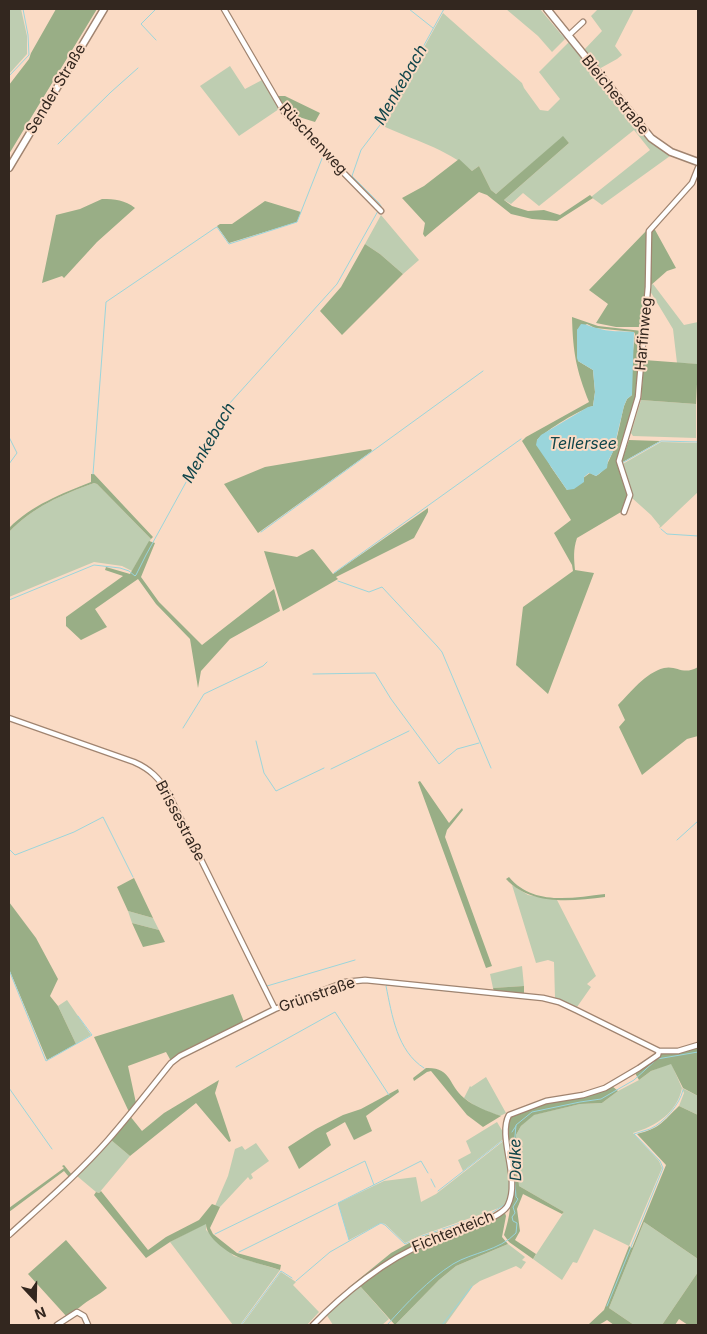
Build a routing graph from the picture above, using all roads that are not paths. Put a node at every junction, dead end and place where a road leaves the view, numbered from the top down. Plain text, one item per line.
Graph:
1 (104, 9) edge
2 (224, 9) edge
3 (547, 9) edge
4 (583, 22) dead end
5 (568, 36) junction
6 (698, 162) edge
7 (9, 168) edge
8 (698, 168) edge
9 (381, 211) dead end
10 (624, 512) dead end
11 (9, 718) edge
12 (275, 1009) junction
13 (698, 1045) edge
14 (659, 1051) junction
15 (9, 1235) edge
16 (57, 1325) edge
17 (88, 1325) edge
18 (313, 1325) edge

1 - 7 street, Sender Straße
2 - 9 street, Rüschenweg
3 - 5 street, Bleichestraße
4 - 5 street
5 - 6 street, Bleichestraße
8 - 10 street, Harfinweg
11 - 12 street, Brissestraße
12 - 14 street, Grünstraße
12 - 15 street, Grünstraße
13 - 14 street
14 - 18 street, Fichtenteich
16 - 17 street

